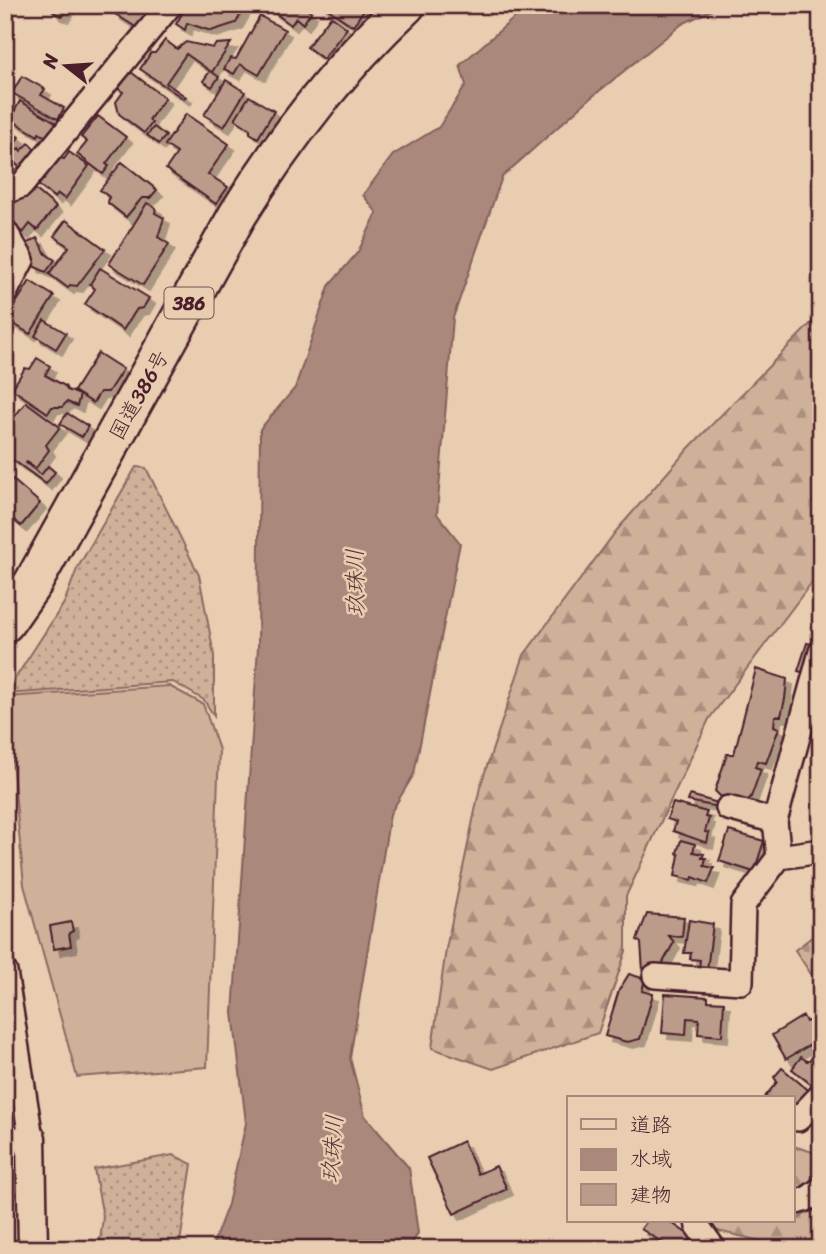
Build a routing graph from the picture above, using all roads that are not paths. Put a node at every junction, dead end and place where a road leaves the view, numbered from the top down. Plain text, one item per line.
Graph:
1 (170, 5) edge
2 (406, 5) edge
3 (5, 192) edge
4 (5, 231) edge
5 (5, 293) edge
6 (5, 623) edge
7 (821, 652) edge
8 (728, 808) dead end
9 (775, 821) junction
10 (821, 851) edge
11 (779, 857) junction
12 (5, 972) edge
13 (655, 976) dead end
14 (821, 1095) edge
15 (798, 1119) dead end
16 (18, 1139) edge
17 (821, 1189) edge
18 (794, 1203) edge
19 (697, 1222) edge
20 (33, 1249) edge
21 (714, 1249) edge

1 - 3 street
2 - 6 highway, 国道386号 / 386
4 - 5 street
7 - 9 street
8 - 9 street
9 - 11 street
10 - 11 street
11 - 13 street
12 - 16 street
14 - 15 street
16 - 20 street
17 - 18 street
19 - 21 street

